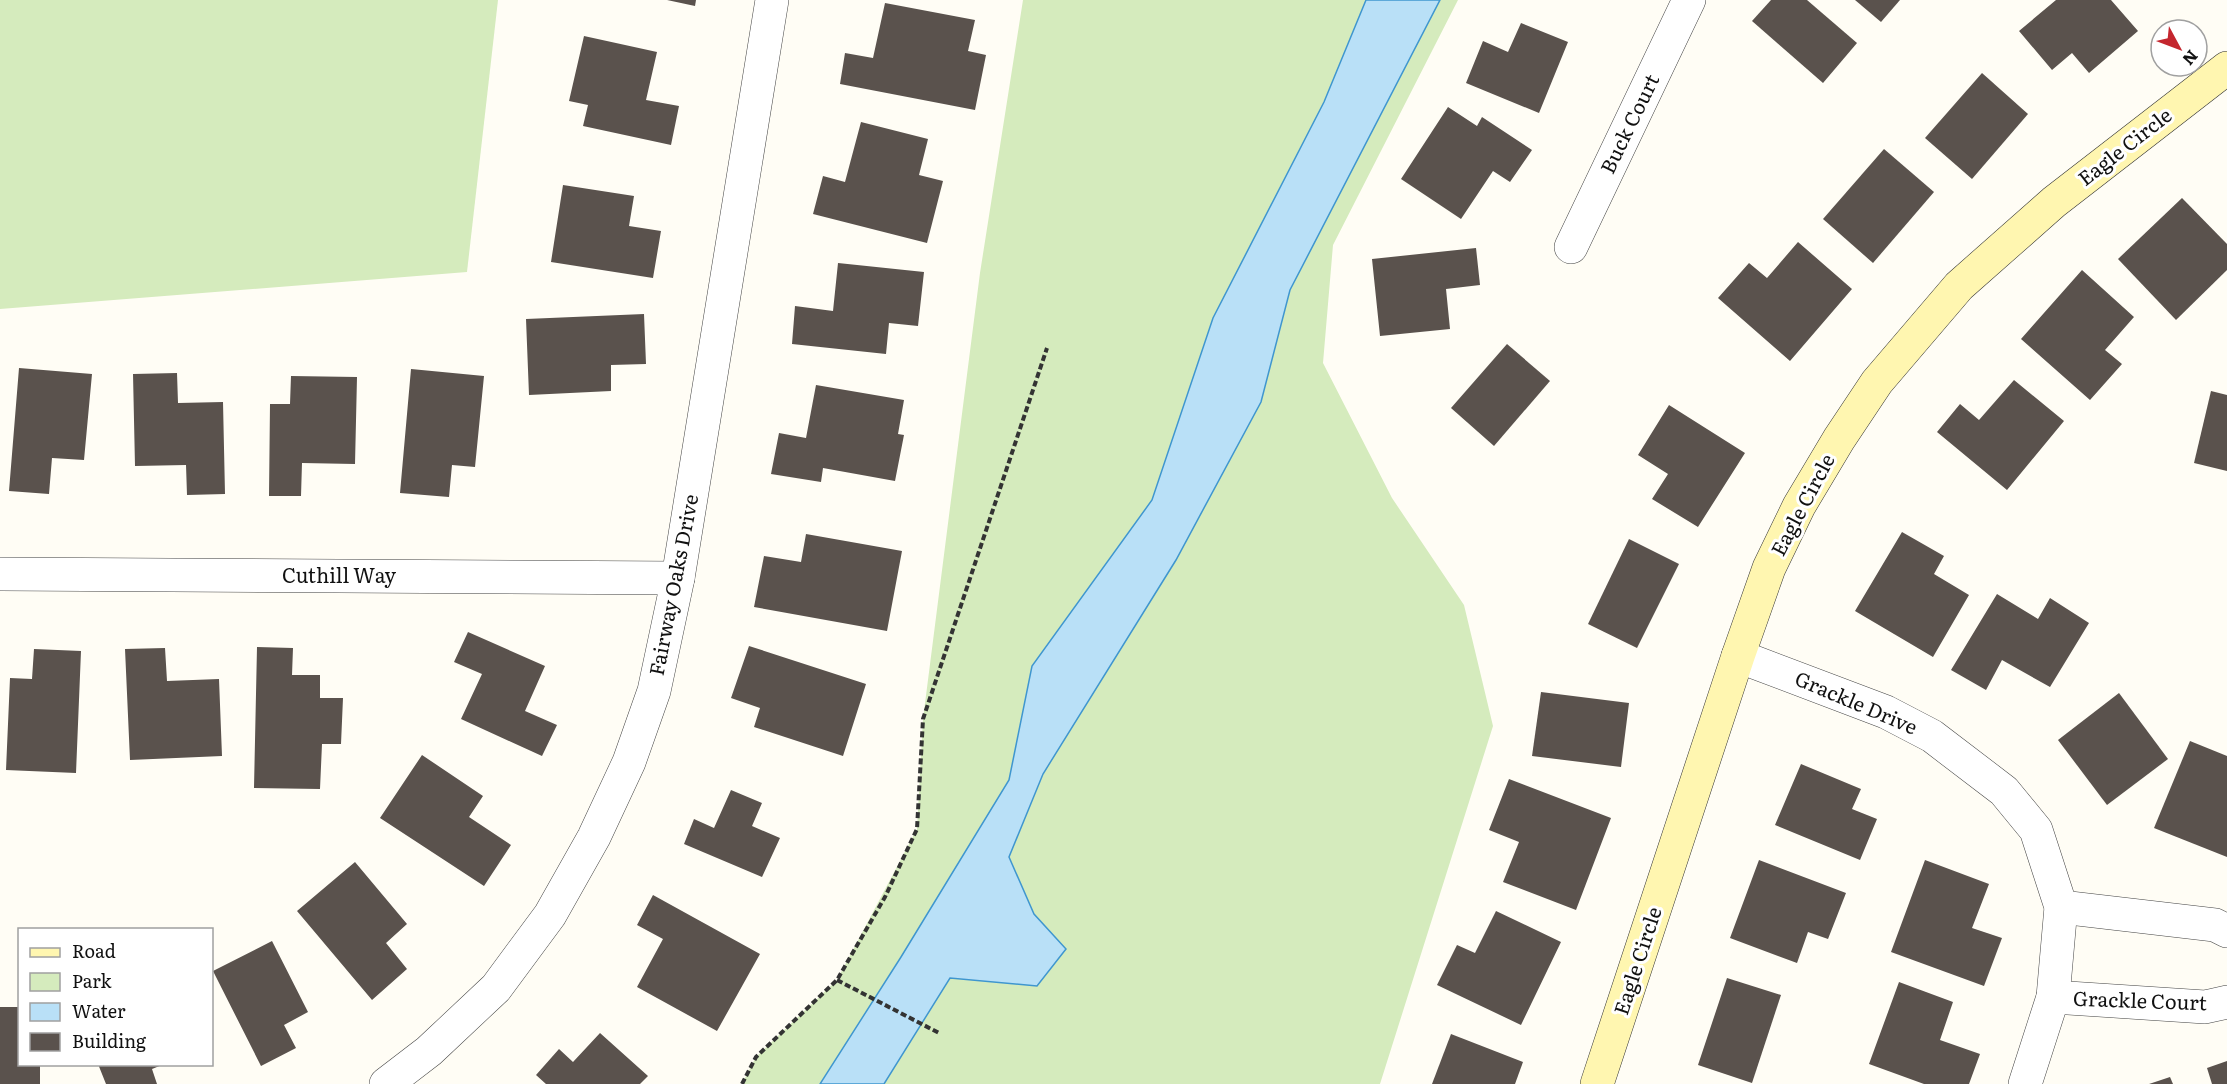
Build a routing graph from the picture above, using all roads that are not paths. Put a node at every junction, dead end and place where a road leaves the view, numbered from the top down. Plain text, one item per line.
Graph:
1 (772, 0) edge
2 (1689, 0) edge
3 (2227, 68) edge
4 (1571, 248) dead end
5 (0, 574) edge
6 (678, 578) junction
7 (1738, 656) junction
8 (2061, 907) junction
9 (2227, 931) edge
10 (2053, 997) junction
11 (2227, 1002) edge
12 (386, 1084) edge
13 (1597, 1084) edge
14 (2025, 1084) edge

1 - 6 street, Fairway Oaks Drive
2 - 4 street, Buck Court
3 - 7 street, Eagle Circle
5 - 6 street, Cuthill Way
6 - 12 street, Fairway Oaks Drive
7 - 8 street, Grackle Drive
7 - 13 street, Eagle Circle
8 - 9 street
8 - 10 street, Grackle Drive
10 - 11 street, Grackle Court
10 - 14 street, Grackle Drive

